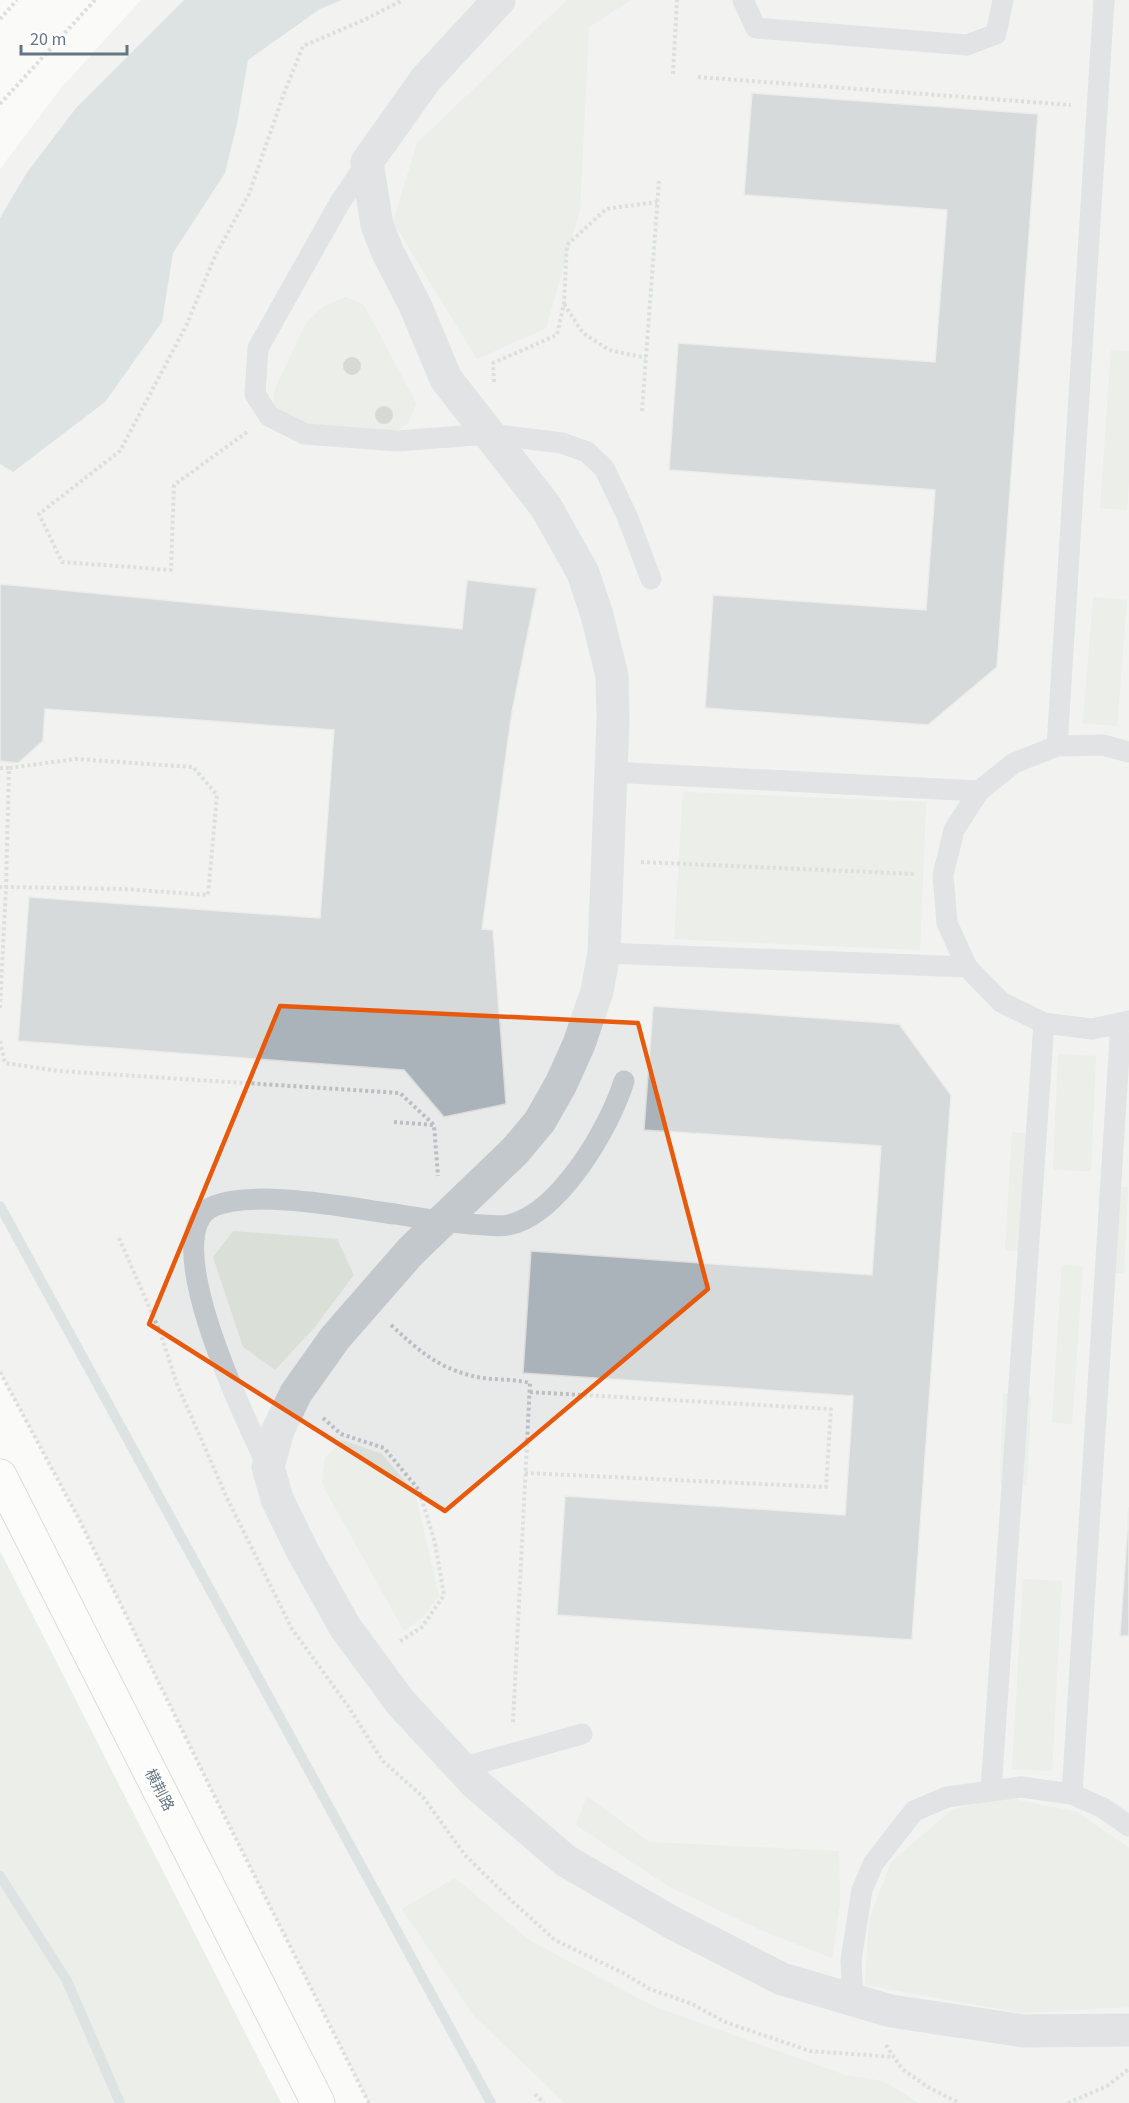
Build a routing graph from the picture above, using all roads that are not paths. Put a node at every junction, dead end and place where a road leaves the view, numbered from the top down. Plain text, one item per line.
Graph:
1 (499, 0) edge
2 (744, 0) edge
3 (1003, 0) edge
4 (1104, 0) edge
5 (367, 162) junction
6 (488, 434) junction
7 (651, 579) dead end
8 (1057, 746) junction
9 (1129, 752) edge
10 (611, 772) junction
11 (979, 791) junction
12 (604, 954) junction
13 (967, 966) junction
14 (1125, 1022) edge
15 (1044, 1023) junction
16 (624, 1081) dead end
17 (441, 1221) junction
18 (268, 1467) junction
19 (0, 1476) edge
20 (582, 1734) dead end
21 (461, 1768) junction
22 (991, 1790) junction
23 (1072, 1794) junction
24 (1129, 1826) edge
25 (853, 2000) junction
26 (1129, 2030) edge
27 (318, 2103) edge

1 - 5 street
2 - 3 lane
4 - 8 lane
5 - 6 street
5 - 6 lane
6 - 7 lane
6 - 10 street
8 - 9 lane
8 - 11 lane
10 - 11 lane
10 - 12 street
11 - 13 lane
12 - 13 lane
12 - 17 street
13 - 15 lane
14 - 15 lane
14 - 23 lane
15 - 22 lane
16 - 17 lane
17 - 18 street
17 - 18 lane
18 - 21 street
19 - 27 street, 横荆路
20 - 21 lane
21 - 25 street
22 - 23 lane
22 - 25 lane
23 - 24 lane
25 - 26 street

